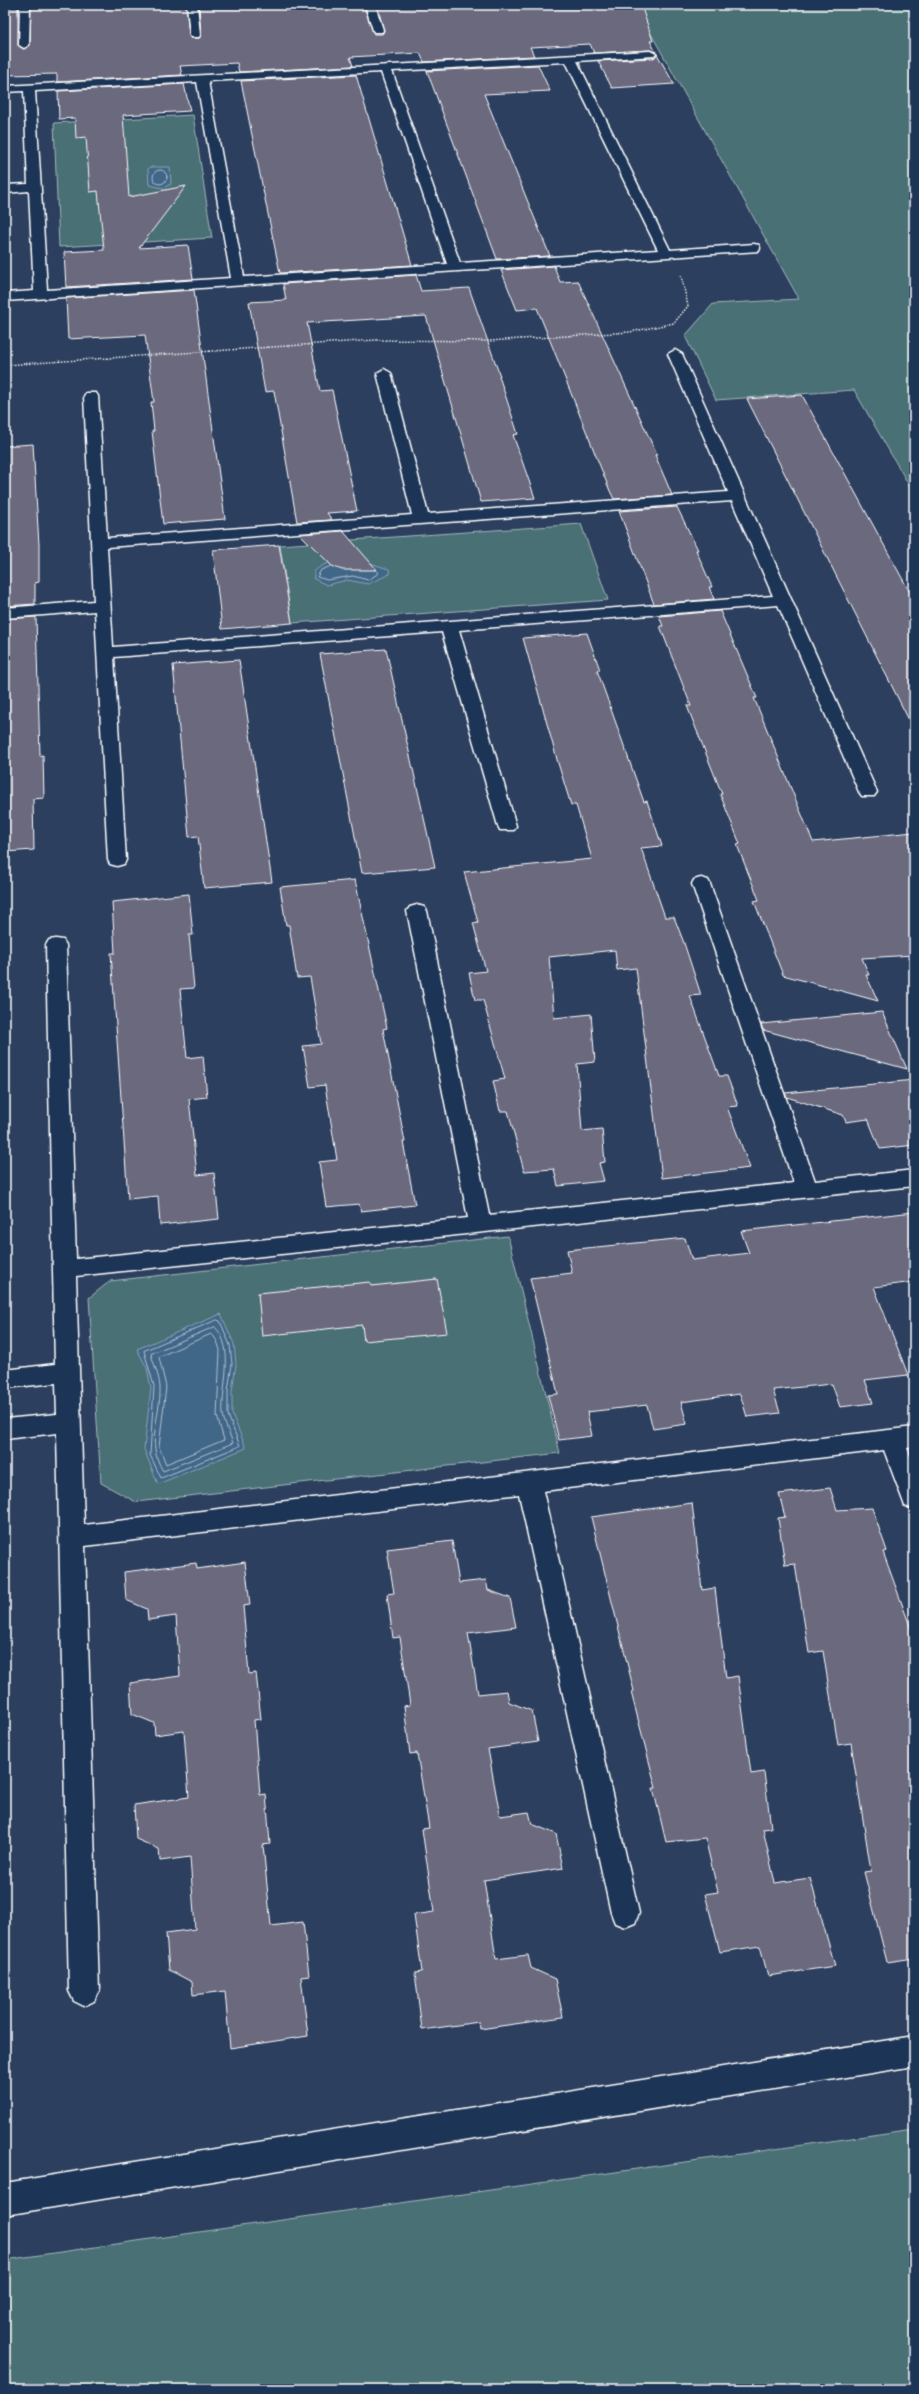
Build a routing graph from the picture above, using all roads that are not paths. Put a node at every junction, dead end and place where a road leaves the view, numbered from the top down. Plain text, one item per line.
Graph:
1 (25, 5) edge
2 (192, 5) edge
3 (370, 5) edge
4 (378, 30) dead end
5 (195, 35) dead end
6 (24, 45) dead end
7 (650, 54) dead end
8 (570, 58) junction
9 (385, 68) junction
10 (202, 78) junction
11 (30, 88) junction
12 (5, 89) edge
13 (5, 180) edge
14 (35, 183) junction
15 (5, 189) edge
16 (754, 248) dead end
17 (666, 254) junction
18 (455, 268) junction
19 (238, 282) junction
20 (42, 294) junction
21 (5, 297) edge
22 (675, 354) dead end
23 (384, 373) dead end
24 (91, 396) dead end
25 (738, 496) junction
26 (421, 519) junction
27 (100, 543) junction
28 (102, 597) junction
29 (5, 598) edge
30 (784, 600) junction
31 (5, 613) edge
32 (449, 626) junction
33 (105, 653) junction
34 (868, 792) dead end
35 (507, 826) dead end
36 (117, 860) dead end
37 (701, 884) dead end
38 (417, 911) dead end
39 (56, 945) dead end
40 (914, 1178) edge
41 (808, 1190) junction
42 (480, 1224) junction
43 (65, 1269) junction
44 (68, 1372) junction
45 (5, 1379) edge
46 (69, 1422) junction
47 (5, 1430) edge
48 (903, 1439) edge
49 (529, 1482) junction
50 (914, 1499) edge
51 (73, 1537) junction
52 (625, 1913) dead end
53 (84, 1991) dead end
54 (914, 2051) edge
55 (5, 2199) edge

1 - 6 street
2 - 5 street
3 - 4 street
7 - 8 street
8 - 9 street
8 - 17 street
9 - 10 street
9 - 18 street
10 - 11 street
10 - 19 street
11 - 12 street
11 - 14 street
13 - 14 street
14 - 15 street
14 - 20 street
16 - 17 street
17 - 18 street
18 - 19 street
19 - 20 street
20 - 21 street
22 - 25 street
23 - 26 street
24 - 27 street
25 - 26 street
25 - 30 street
26 - 27 street
27 - 28 street
28 - 29 street
28 - 31 street
28 - 33 street
30 - 32 street
30 - 34 street
32 - 33 street
32 - 35 street
33 - 36 street
37 - 41 street
38 - 42 street
39 - 43 street
40 - 41 street
41 - 42 street
42 - 43 street
43 - 44 street
44 - 45 street
44 - 46 street
46 - 47 street
46 - 51 street
48 - 49 street
48 - 50 street
49 - 51 street
49 - 52 street
51 - 53 street
54 - 55 street

